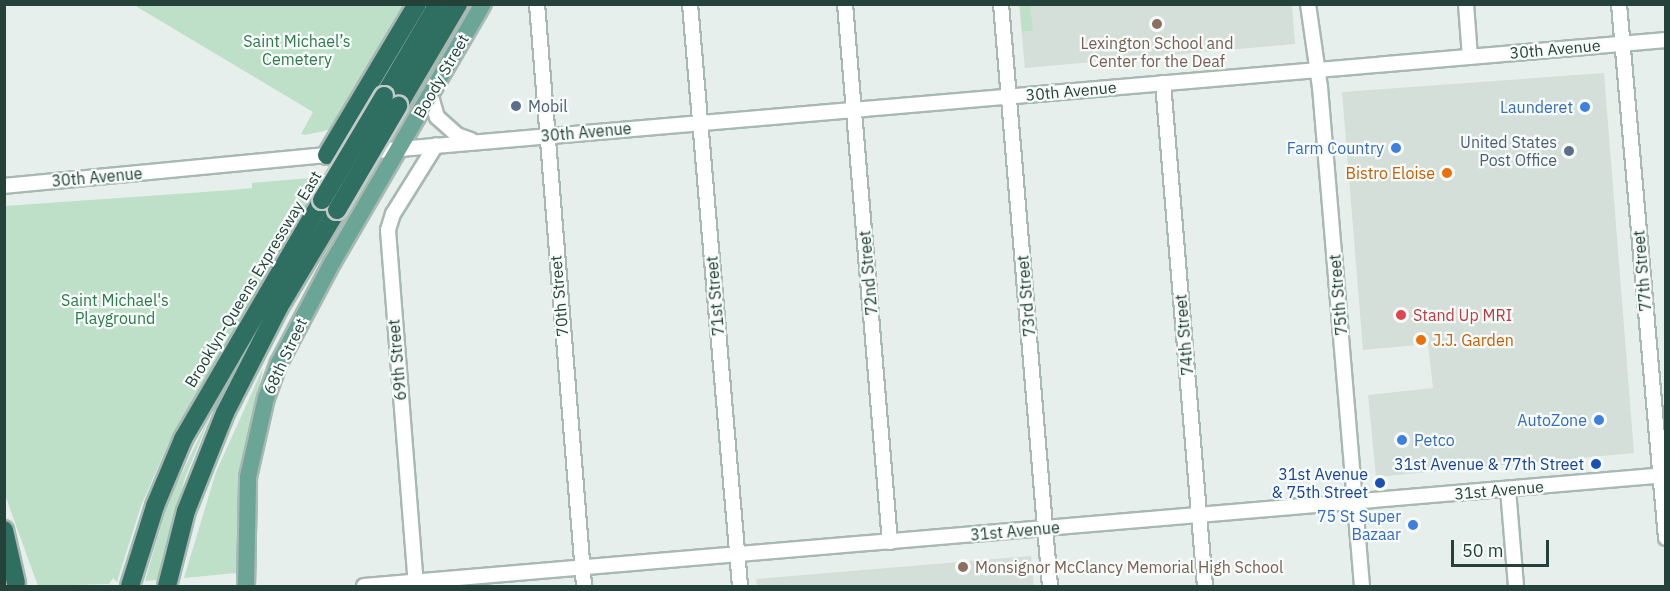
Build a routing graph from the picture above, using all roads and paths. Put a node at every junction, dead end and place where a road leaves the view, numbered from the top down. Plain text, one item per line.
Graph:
1 (417, 4) edge
2 (438, 4) edge
3 (458, 4) edge
4 (483, 4) edge
5 (537, 4) edge
6 (690, 4) edge
7 (845, 4) edge
8 (1001, 4) edge
9 (1308, 4) edge
10 (1466, 4) edge
11 (1619, 4) edge
12 (1665, 40) edge
13 (1623, 44) junction
14 (1470, 57) junction
15 (1317, 69) junction
16 (1163, 83) junction
17 (430, 93) junction
18 (1009, 96) junction
19 (391, 101) junction
20 (854, 109) junction
21 (700, 123) junction
22 (546, 136) junction
23 (476, 142) junction
24 (436, 145) junction
25 (399, 149) junction
26 (327, 155) junction
27 (4, 186) edge
28 (329, 205) junction
29 (1663, 476) edge
30 (1508, 489) junction
31 (1356, 502) junction
32 (1199, 515) junction
33 (1045, 528) junction
34 (4, 530) edge
35 (1665, 538) edge
36 (890, 542) junction
37 (737, 554) junction
38 (4, 555) edge
39 (582, 568) junction
40 (168, 583) edge
41 (130, 584) edge
42 (416, 584) edge
43 (17, 585) edge
44 (246, 586) edge
45 (364, 586) edge
46 (584, 586) edge
47 (740, 586) edge
48 (1050, 586) edge
49 (1205, 586) edge
50 (1362, 586) edge
51 (1516, 586) edge

1 - 26 highway
2 - 19 highway, Brooklyn-Queens Expressway East
3 - 19 highway, Brooklyn-Queens Expressway East
4 - 17 main road, Boody Street
5 - 22 street, 70th Street
6 - 21 street, 71st Street
7 - 20 street, 72nd Street
8 - 18 street, 73rd Street
9 - 15 street, 75th Street
10 - 14 street
11 - 13 street, 77th Street
12 - 13 street, 30th Avenue
13 - 14 street, 30th Avenue
13 - 29 street, 77th Street
14 - 15 street, 30th Avenue
15 - 16 street, 30th Avenue
15 - 31 street, 75th Street
16 - 18 street, 30th Avenue
16 - 32 street, 74th Street
17 - 23 street
17 - 25 main road, Boody Street
18 - 20 street, 30th Avenue
18 - 33 street, 73rd Street
19 - 28 highway, Brooklyn-Queens Expressway East, bridge
20 - 21 street, 30th Avenue
20 - 36 street, 72nd Street
21 - 22 street, 30th Avenue
21 - 37 street, 71st Street
22 - 23 street, 30th Avenue
22 - 39 street, 70th Street
23 - 24 street, 30th Avenue
24 - 25 street, 30th Avenue
24 - 42 street, 69th Street
25 - 26 street, 30th Avenue
25 - 44 main road, 68th Street
26 - 27 street, 30th Avenue
28 - 40 highway, Brooklyn-Queens Expressway East
28 - 41 highway, Brooklyn-Queens Expressway East
29 - 30 street, 31st Avenue
29 - 35 street, 77th Street
30 - 31 street, 31st Avenue
30 - 51 street
31 - 32 street, 31st Avenue
31 - 50 street, 75th Street
32 - 33 street, 31st Avenue
32 - 49 street, 74th Street
33 - 36 street, 31st Avenue
33 - 48 street, 73rd Street
34 - 43 highway
36 - 37 street, 31st Avenue
37 - 39 street, 31st Avenue
37 - 47 street, 71st Street
38 - 43 highway
39 - 42 street, 31st Avenue
39 - 46 street, 70th Street
42 - 45 street, 31st Avenue

